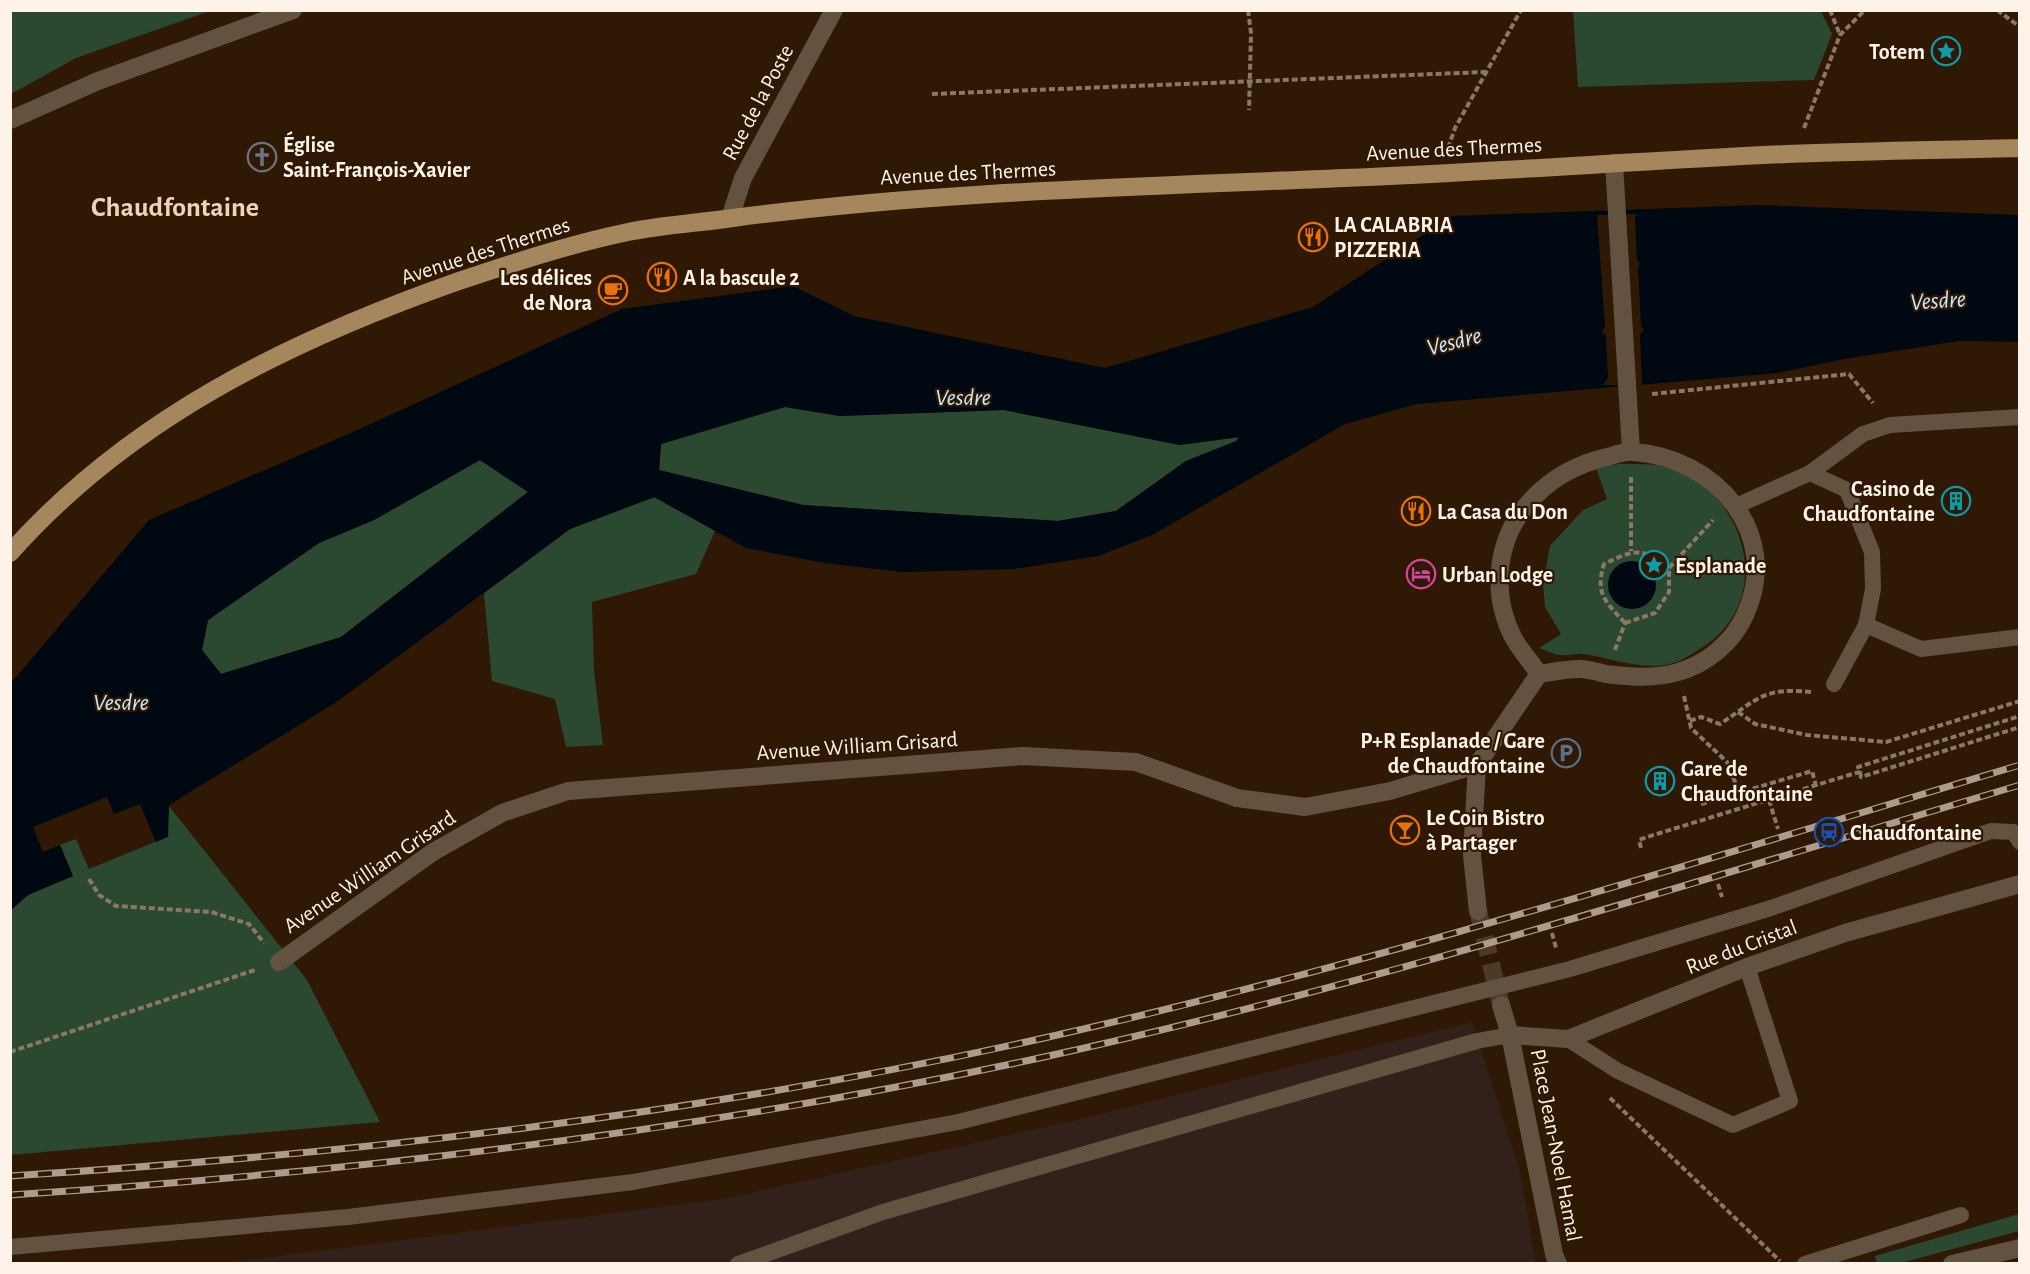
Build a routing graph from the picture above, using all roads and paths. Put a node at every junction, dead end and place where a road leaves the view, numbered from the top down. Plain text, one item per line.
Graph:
1 (293, 10) edge
2 (834, 10) edge
3 (1248, 10) edge
4 (1521, 10) edge
5 (1830, 10) edge
6 (1865, 10) edge
7 (1997, 10) edge
8 (2019, 27) edge
9 (1840, 35) junction
10 (1485, 72) junction
11 (1249, 80) junction
12 (932, 94) dead end
13 (1249, 110) dead end
14 (10, 120) edge
15 (2019, 148) edge
16 (1794, 154) junction
17 (1614, 163) junction
18 (1440, 174) junction
19 (730, 219) junction
20 (1627, 391) junction
21 (2019, 417) edge
22 (1890, 425) junction
23 (1631, 451) junction
24 (1810, 473) junction
25 (1736, 506) junction
26 (1631, 551) junction
27 (10, 553) edge
28 (1669, 568) junction
29 (1866, 625) junction
30 (2019, 637) edge
31 (1678, 672) junction
32 (1539, 674) junction
33 (1834, 684) joint
34 (2019, 701) edge
35 (1738, 712) junction
36 (2019, 716) edge
37 (1690, 721) junction
38 (2019, 727) edge
39 (1477, 765) junction
40 (1860, 772) junction
41 (1816, 786) junction
42 (1739, 792) junction
43 (1769, 800) junction
44 (1701, 804) dead end
45 (1778, 830) dead end
46 (2017, 835) edge
47 (1641, 848) dead end
48 (89, 879) dead end
49 (2019, 884) edge
50 (1478, 911) tunnel mouth
51 (279, 962) junction
52 (1747, 968) junction
53 (1501, 1005) tunnel mouth
54 (1510, 1035) junction
55 (1568, 1039) junction
56 (10, 1052) edge
57 (1608, 1096) dead end
58 (1961, 1215) dead end
59 (10, 1247) edge
60 (2019, 1248) edge
61 (738, 1263) edge
62 (1558, 1263) edge
63 (1782, 1263) edge
64 (1805, 1263) edge
65 (1952, 1263) edge

1 - 14 street
2 - 19 street, Rue de la Poste
3 - 11 path
4 - 10 path
5 - 9 path
6 - 9 path
7 - 8 path
9 - 16 path
10 - 11 path
10 - 18 path
11 - 12 path
11 - 13 path
15 - 16 main road, Avenue des Thermes
16 - 17 main road, Avenue des Thermes
17 - 18 main road, Avenue des Thermes
17 - 20 street
18 - 19 main road, Avenue des Thermes
19 - 27 main road, Avenue des Thermes
20 - 22 path
20 - 23 street
21 - 22 lane
22 - 24 lane
23 - 25 street
23 - 26 path
23 - 32 street
24 - 25 lane
24 - 29 lane
25 - 28 path
25 - 31 street
26 - 28 path
26 - 28 path
29 - 30 lane
29 - 33 lane
31 - 32 street
31 - 37 path
32 - 39 street
33 - 35 path
34 - 35 path
35 - 37 path
36 - 40 path
37 - 42 path
38 - 40 path
39 - 50 street
39 - 51 street, Avenue William Grisard
40 - 41 path
41 - 42 path
41 - 43 path
42 - 44 path
43 - 45 path
43 - 47 path
46 - 59 lane
48 - 51 path
49 - 52 street, Rue du Cristal
51 - 56 path
52 - 55 street, Rue du Cristal
52 - 55 lane, Place Jean-Noel Hamal
53 - 54 street
54 - 55 street, Rue du Cristal
54 - 61 lane
54 - 62 street, Place Jean-Noel Hamal
57 - 63 path
58 - 64 lane
60 - 65 street

